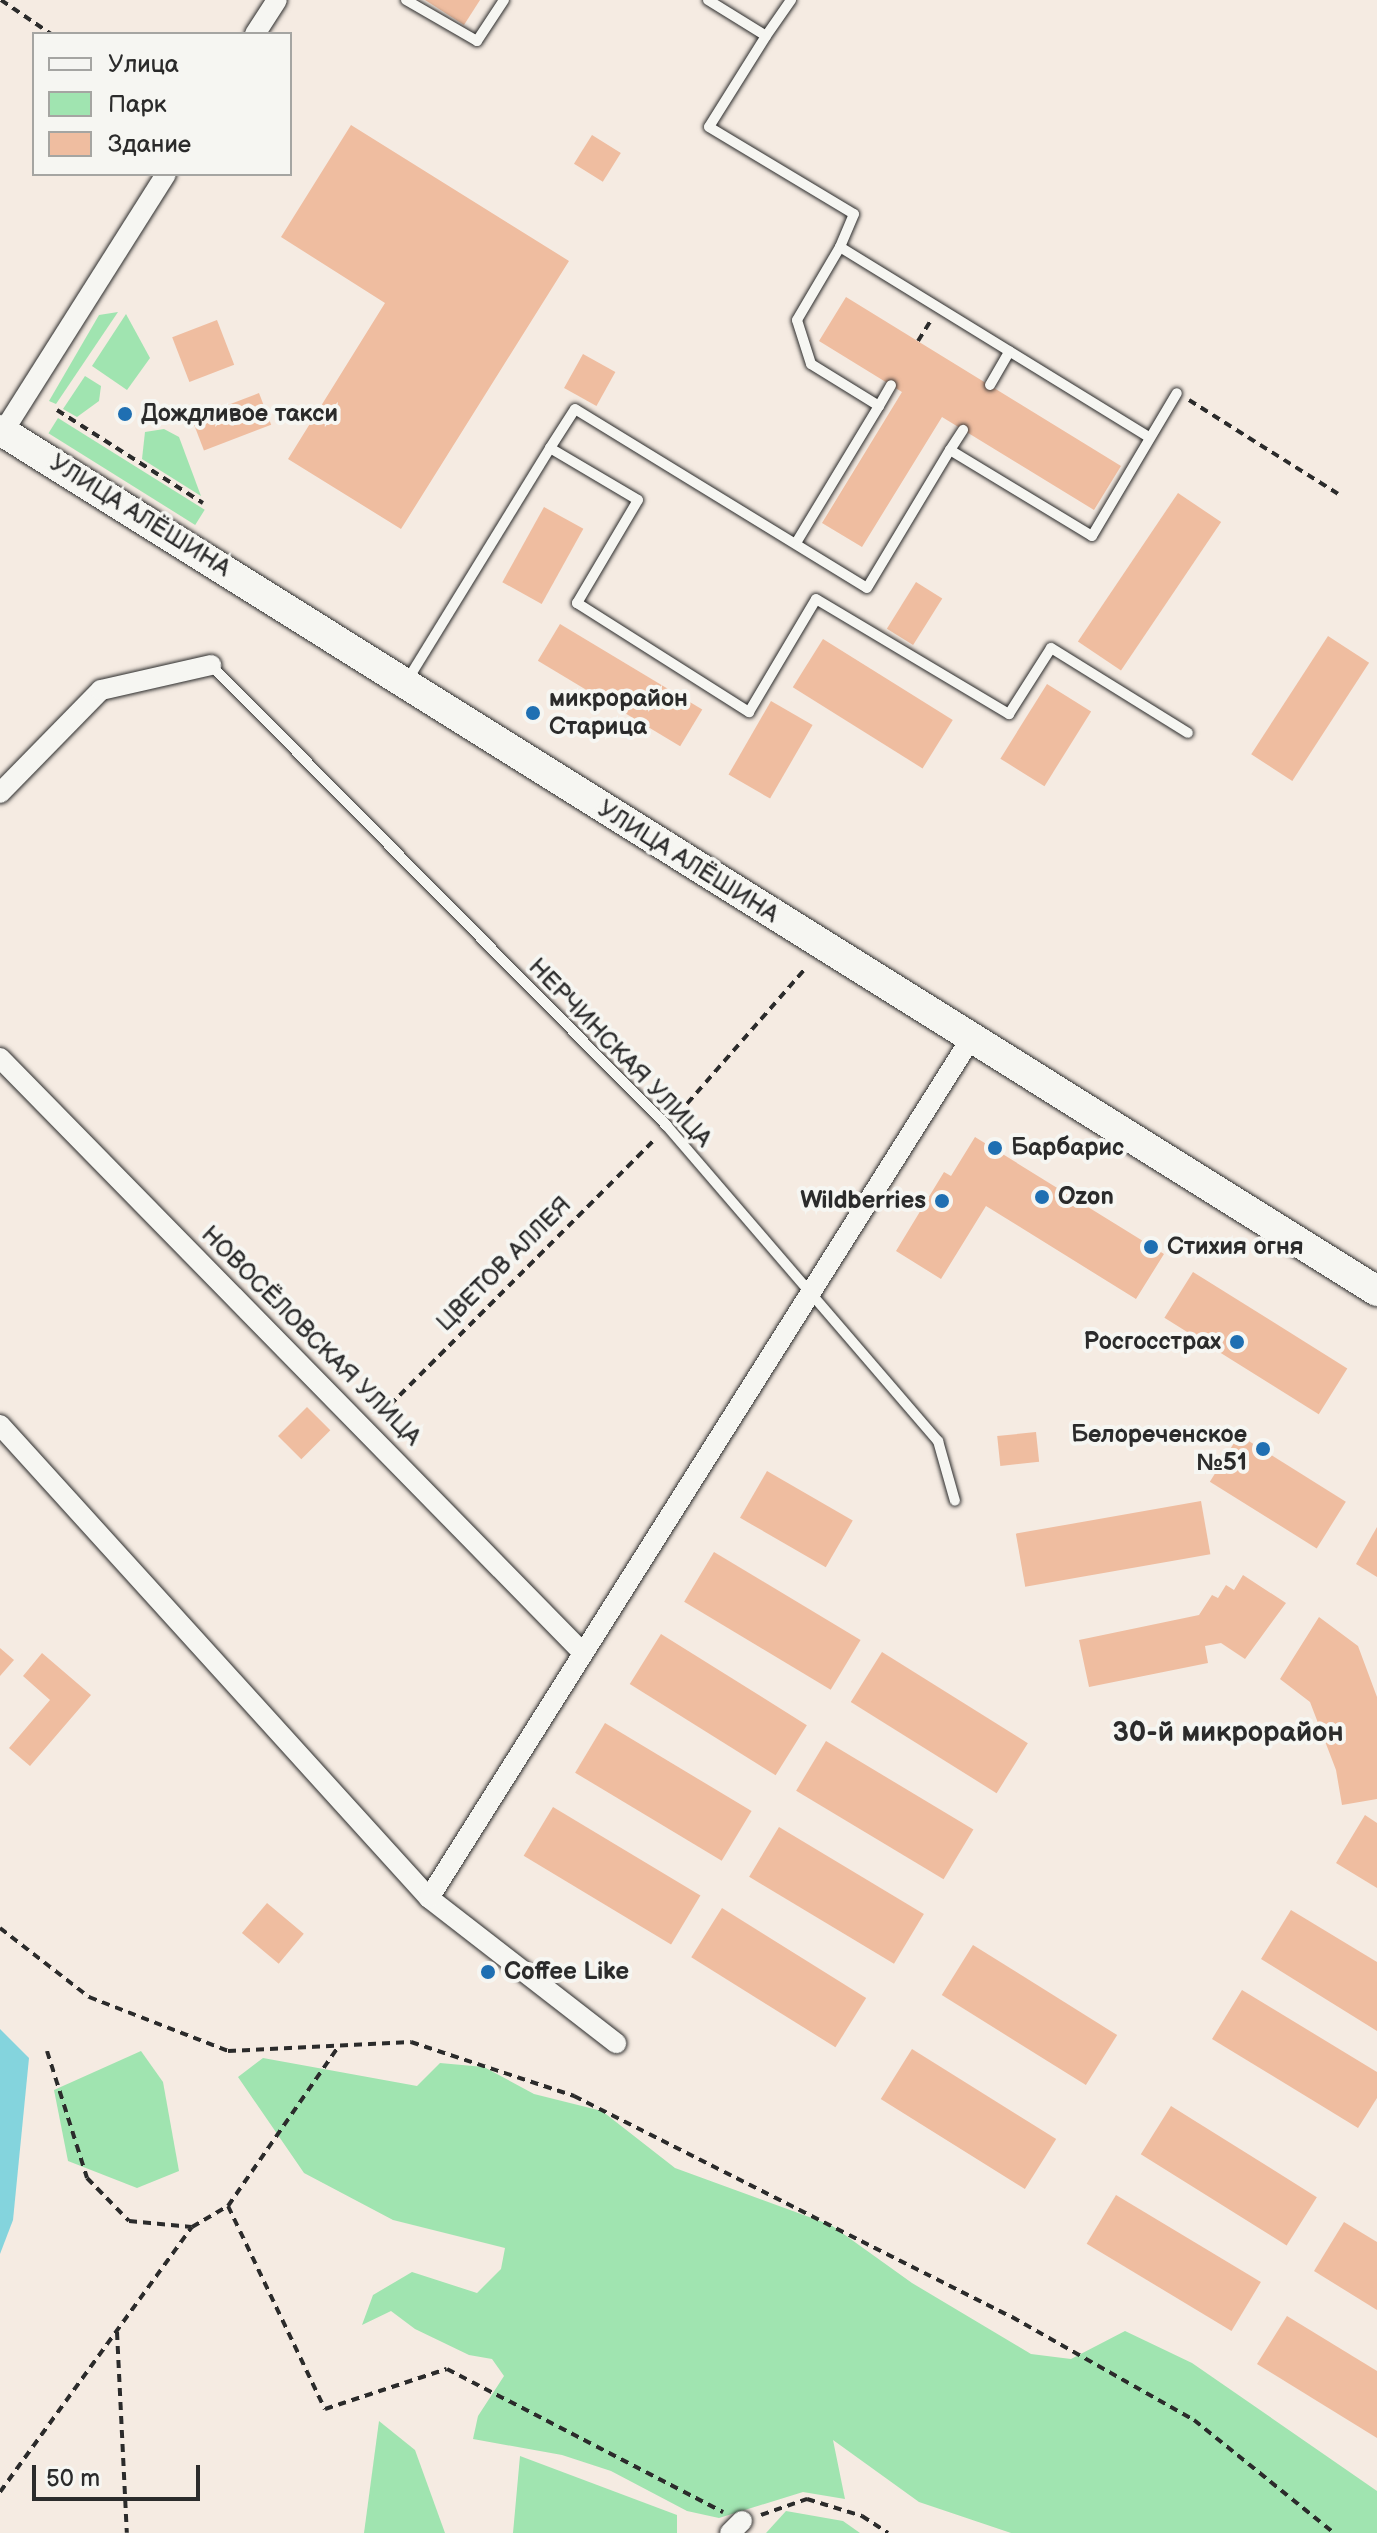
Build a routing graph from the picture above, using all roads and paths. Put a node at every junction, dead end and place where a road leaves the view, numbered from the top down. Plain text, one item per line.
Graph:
1 (1, 0) edge
2 (277, 0) edge
3 (406, 0) edge
4 (504, 0) edge
5 (708, 0) edge
6 (791, 0) edge
7 (48, 32) edge
8 (256, 32) edge
9 (766, 36) junction
10 (165, 176) edge
11 (840, 247) junction
12 (939, 308) junction
13 (918, 341) dead end
14 (1010, 351) junction
15 (891, 385) dead end
16 (990, 385) dead end
17 (1177, 393) joint
18 (879, 406) junction
19 (57, 410) dead end
20 (963, 430) dead end
21 (1, 433) edge
22 (1149, 437) junction
23 (550, 448) junction
24 (950, 450) junction
25 (1338, 494) dead end
26 (203, 503) dead end
27 (796, 543) junction
28 (211, 665) joint
29 (405, 684) junction
30 (1188, 733) dead end
31 (0, 793) edge
32 (805, 969) dead end
33 (970, 1040) junction
34 (0, 1058) edge
35 (667, 1126) junction
36 (1377, 1291) edge
37 (807, 1293) junction
38 (0, 1425) edge
39 (367, 1428) junction
40 (955, 1501) dead end
41 (582, 1652) junction
42 (429, 1898) junction
43 (0, 1928) edge
44 (616, 2043) dead end
45 (338, 2047) junction
46 (47, 2051) dead end
47 (228, 2206) junction
48 (192, 2227) junction
49 (116, 2330) junction
50 (0, 2492) edge
51 (736, 2527) edge
52 (127, 2533) edge
53 (888, 2533) edge
54 (1334, 2533) edge

1 - 7 path
2 - 8 street
3 - 4 lane
5 - 9 lane
6 - 9 lane
9 - 11 lane
10 - 21 street
11 - 12 lane
11 - 18 lane
12 - 13 path
12 - 14 lane
14 - 16 lane
14 - 22 lane
15 - 18 lane
17 - 22 lane
17 - 25 path
18 - 27 lane
19 - 26 path
20 - 24 lane
21 - 29 street, УЛИЦА АЛЁШИНА
22 - 24 lane
23 - 27 lane
23 - 29 lane
23 - 30 lane
24 - 27 lane
28 - 31 street
28 - 35 lane, НЕРЧИНСКАЯ УЛИЦА
29 - 33 street, УЛИЦА АЛЁШИНА
32 - 35 path, ЦВЕТОВ АЛЛЕЯ
33 - 36 street, УЛИЦА АЛЁШИНА
33 - 37 street
34 - 39 street, НОВОСЁЛОВСКАЯ УЛИЦА
35 - 37 lane, НЕРЧИНСКАЯ УЛИЦА
35 - 39 path, ЦВЕТОВ АЛЛЕЯ
37 - 40 lane, НЕРЧИНСКАЯ УЛИЦА
37 - 41 street
38 - 42 street
39 - 41 street, НОВОСЁЛОВСКАЯ УЛИЦА
41 - 42 street
42 - 44 street
43 - 45 path
45 - 47 path
45 - 54 path
46 - 48 path
47 - 48 path
47 - 51 path
48 - 49 path
49 - 50 path
49 - 52 path
51 - 53 path

